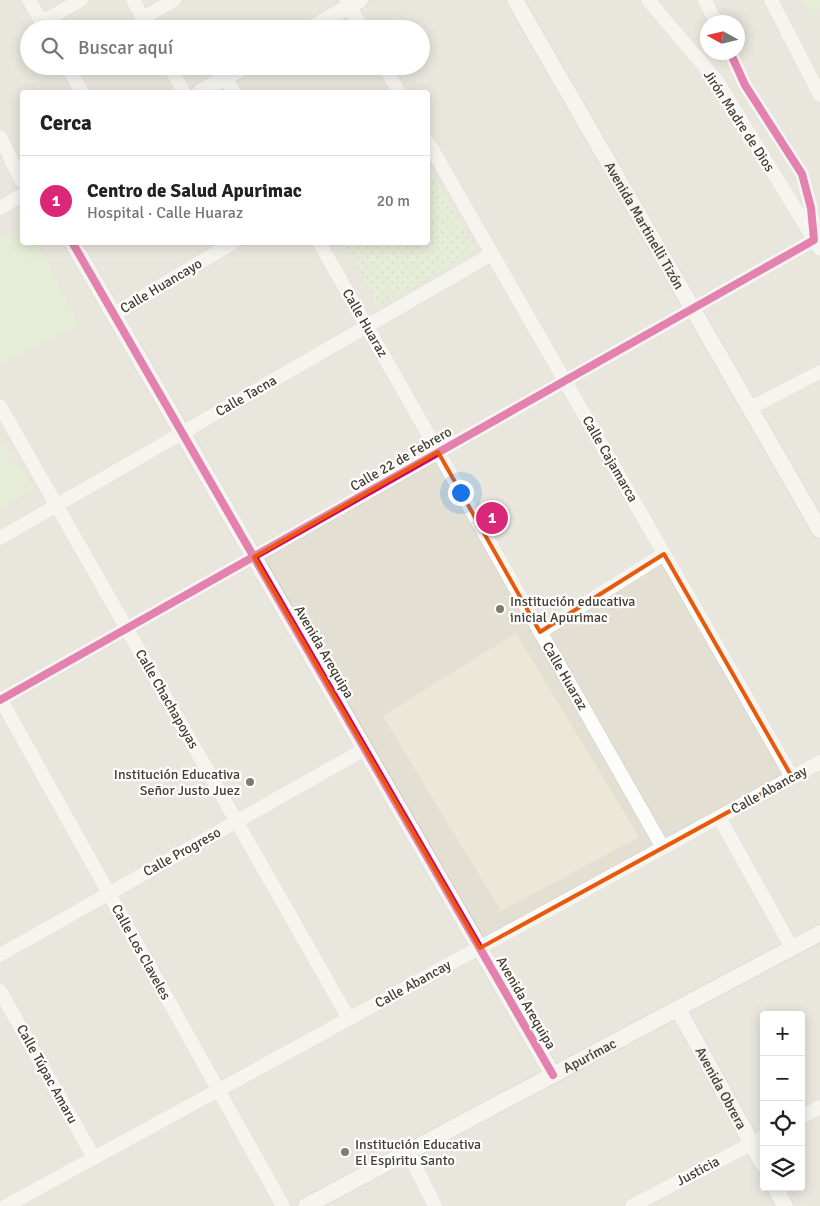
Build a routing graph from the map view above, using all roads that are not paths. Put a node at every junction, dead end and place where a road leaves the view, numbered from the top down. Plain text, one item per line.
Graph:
1 (29, 0) edge
2 (81, 0) edge
3 (133, 0) edge
4 (174, 0) edge
5 (515, 0) edge
6 (648, 0) edge
7 (705, 0) edge
8 (770, 0) edge
9 (352, 2) edge
10 (712, 15) edge
11 (41, 20) edge
12 (53, 20) edge
13 (144, 20) edge
14 (150, 20) edge
15 (324, 20) edge
16 (359, 20) edge
17 (734, 60) edge
18 (72, 75) edge
19 (174, 75) edge
20 (230, 75) edge
21 (389, 75) edge
22 (225, 78) junction
23 (81, 90) edge
24 (183, 90) edge
25 (204, 90) edge
26 (233, 90) edge
27 (398, 90) edge
28 (820, 95) edge
29 (0, 137) edge
30 (430, 146) edge
31 (20, 177) edge
32 (20, 197) edge
33 (0, 208) edge
34 (74, 245) edge
35 (229, 245) edge
36 (321, 245) edge
37 (817, 245) edge
38 (492, 254) junction
39 (693, 308) junction
40 (114, 314) junction
41 (366, 327) junction
42 (820, 372) edge
43 (565, 381) junction
44 (0, 406) edge
45 (750, 408) junction
46 (182, 433) junction
47 (438, 452) junction
48 (57, 505) junction
49 (820, 530) edge
50 (0, 538) edge
51 (664, 554) junction
52 (254, 557) junction
53 (127, 628) junction
54 (540, 632) junction
55 (0, 699) edge
56 (365, 748) junction
57 (820, 762) edge
58 (792, 777) junction
59 (719, 817) junction
60 (236, 821) junction
61 (662, 848) junction
62 (109, 893) junction
63 (820, 933) edge
64 (480, 948) junction
65 (792, 948) junction
66 (0, 955) edge
67 (0, 991) edge
68 (678, 1008) junction
69 (349, 1019) junction
70 (553, 1075) junction
71 (218, 1090) junction
72 (820, 1107) edge
73 (805, 1115) edge
74 (758, 1140) edge
75 (408, 1152) junction
76 (94, 1158) junction
77 (777, 1191) edge
78 (6, 1206) edge
79 (283, 1206) edge
80 (306, 1206) edge
81 (435, 1206) edge
82 (632, 1206) edge
83 (785, 1206) edge

1 - 11 street
2 - 12 street
3 - 13 street
4 - 14 street
5 - 39 street, Avenida Martinelli Tizón
6 - 37 street, Jirón Madre de Dios
7 - 10 street
8 - 28 street
9 - 15 street
9 - 16 street
17 - 37 street
18 - 23 street
19 - 24 street
20 - 22 street
21 - 27 street
22 - 25 street
22 - 26 street
29 - 31 street
30 - 38 street, Calle Cajamarca
32 - 33 street
34 - 40 street, Avenida Arequipa
35 - 40 street, Calle Huancayo
36 - 41 street, Calle Huaraz
37 - 39 street, Calle 22 de Febrero
38 - 41 street, Calle Tacna
38 - 43 street, Calle Cajamarca
39 - 43 street, Calle 22 de Febrero
39 - 45 street, Avenida Martinelli Tizón
40 - 46 street, Avenida Arequipa
41 - 46 street, Calle Tacna
41 - 47 street, Calle Huaraz
42 - 45 street
43 - 47 street, Calle 22 de Febrero
43 - 51 street, Calle Cajamarca
44 - 48 street, Calle Chachapoyas
45 - 49 street, Avenida Martinelli Tizón
46 - 48 street, Calle Tacna
46 - 52 street, Avenida Arequipa
47 - 52 street, Calle 22 de Febrero
47 - 54 street, Calle Huaraz
48 - 50 street, Calle Tacna
48 - 53 street, Calle Chachapoyas
51 - 54 street
51 - 58 street, Calle Cajamarca
52 - 53 street, Calle 22 de Febrero
52 - 56 street, Avenida Arequipa
53 - 55 street, Calle 22 de Febrero
53 - 60 street, Calle Chachapoyas
54 - 61 street, Calle Huaraz
55 - 62 street, Calle Los Claveles
56 - 60 street, Calle Progreso
56 - 64 street, Avenida Arequipa
57 - 58 street, Calle Abancay
58 - 59 street, Calle Abancay
59 - 61 street, Calle Abancay
59 - 65 street
60 - 62 street, Calle Progreso
60 - 69 street, Calle Chachapoyas
61 - 64 street, Calle Abancay
62 - 66 street, Calle Progreso
62 - 71 street, Calle Los Claveles
63 - 65 street, Apurímac
64 - 69 street, Calle Abancay
64 - 70 street, Avenida Arequipa
65 - 68 street, Apurímac
67 - 76 street, Calle Túpac Amaru
68 - 70 street, Apurímac
68 - 74 street, Avenida Obrera
69 - 71 street, Calle Abancay
70 - 75 street, Apurímac
71 - 76 street, Calle Abancay
71 - 79 street, Calle Los Claveles
72 - 73 street
74 - 82 street, Justicia
75 - 80 street, Apurímac
75 - 81 street
76 - 78 street, Calle Abancay
77 - 83 street

